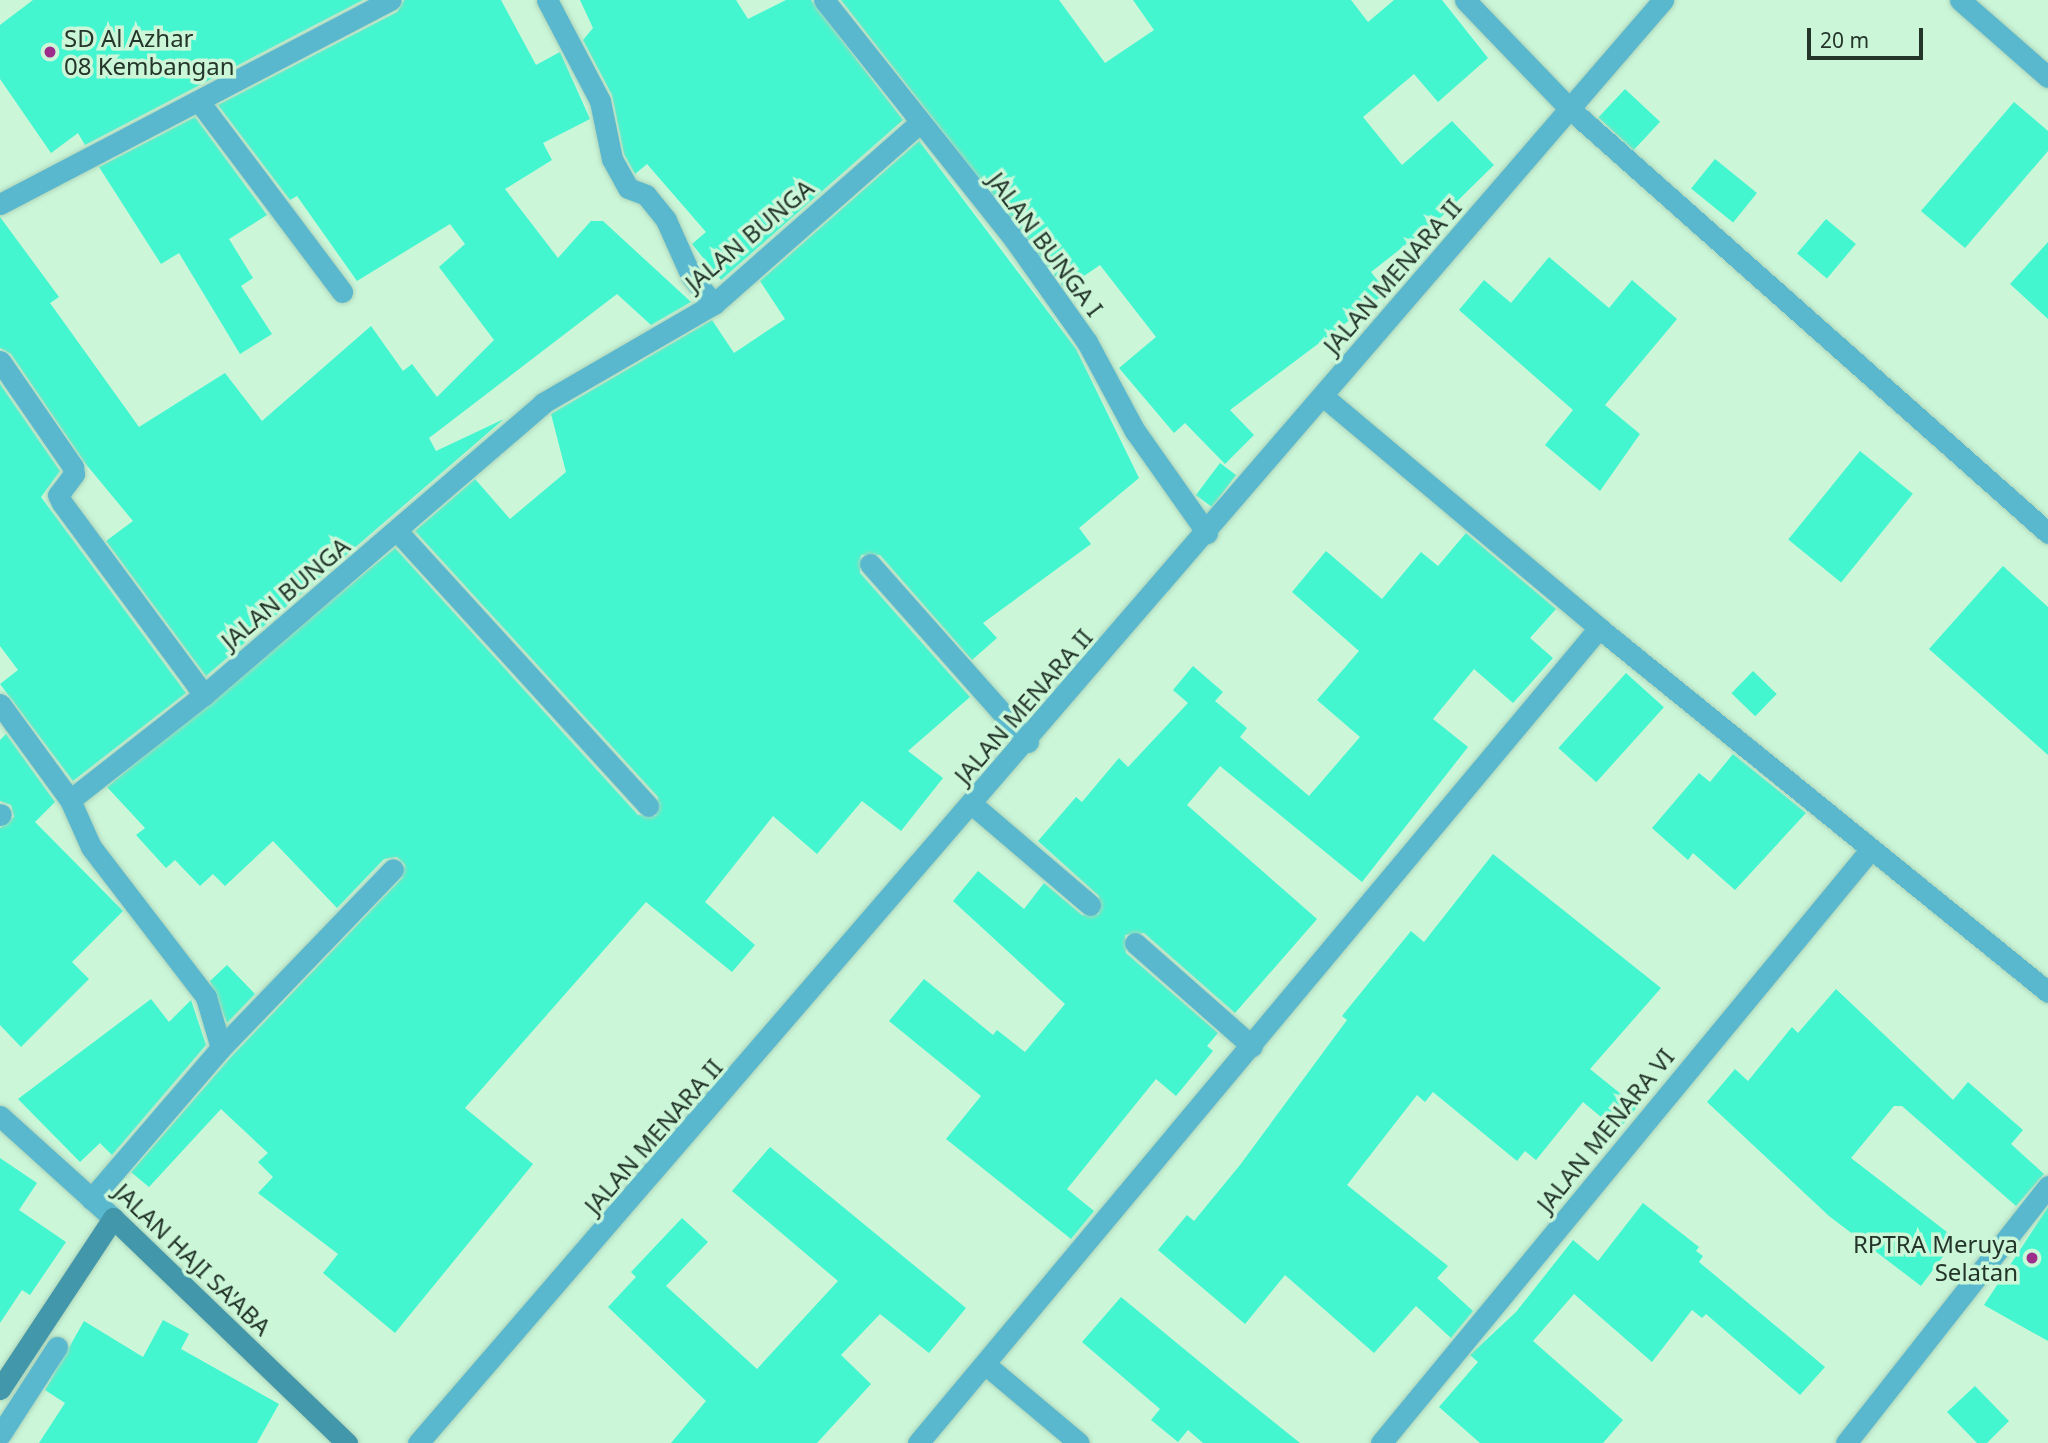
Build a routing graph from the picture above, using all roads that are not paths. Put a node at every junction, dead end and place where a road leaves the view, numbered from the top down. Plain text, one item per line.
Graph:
1 (391, 0) edge
2 (547, 0) edge
3 (824, 0) edge
4 (1465, 0) edge
5 (1663, 0) edge
6 (1960, 0) edge
7 (2048, 78) edge
8 (201, 104) junction
9 (1570, 109) junction
10 (919, 123) junction
11 (0, 204) edge
12 (342, 292) dead end
13 (714, 304) junction
14 (0, 361) edge
15 (1324, 397) junction
16 (398, 532) junction
17 (1207, 533) junction
18 (2048, 533) edge
19 (870, 564) dead end
20 (1599, 628) junction
21 (204, 695) junction
22 (0, 704) edge
23 (1028, 742) junction
24 (70, 800) junction
25 (973, 805) junction
26 (648, 806) dead end
27 (1870, 850) junction
28 (393, 869) dead end
29 (1090, 905) dead end
30 (1135, 943) dead end
31 (2048, 992) edge
32 (1252, 1046) junction
33 (220, 1048) junction
34 (0, 1116) edge
35 (2048, 1186) edge
36 (91, 1199) junction
37 (113, 1218) junction
38 (57, 1347) dead end
39 (986, 1365) junction
40 (3, 1384) edge
41 (28, 1391) junction
42 (0, 1435) edge
43 (347, 1443) edge
44 (418, 1443) edge
45 (918, 1443) edge
46 (1079, 1443) edge
47 (1381, 1443) edge
48 (1846, 1443) edge

1 - 8 street
2 - 13 street
3 - 10 street, JALAN BUNGA I
4 - 9 street
5 - 9 street, JALAN MENARA II
6 - 7 street
8 - 11 street
8 - 12 street
9 - 15 street, JALAN MENARA II
9 - 18 street
10 - 13 street, JALAN BUNGA
10 - 17 street, JALAN BUNGA I
13 - 16 street, JALAN BUNGA
14 - 21 street
15 - 17 street, JALAN MENARA II
15 - 20 street
16 - 21 street, JALAN BUNGA
16 - 26 street
17 - 23 street, JALAN MENARA II
19 - 23 street
20 - 27 street
20 - 32 street
21 - 24 street, JALAN BUNGA
22 - 24 street
23 - 25 street, JALAN MENARA II
24 - 33 street
25 - 29 street
25 - 44 street, JALAN MENARA II
27 - 31 street
27 - 47 street, JALAN MENARA VI
28 - 33 street
30 - 32 street
32 - 39 street
33 - 36 street
34 - 36 street, JALAN HAJI SA'ABA
35 - 48 street
36 - 37 street, JALAN HAJI SA'ABA
37 - 40 street
37 - 43 street, JALAN HAJI SA'ABA
38 - 41 street
39 - 45 street
39 - 46 street
40 - 41 street
41 - 42 street

